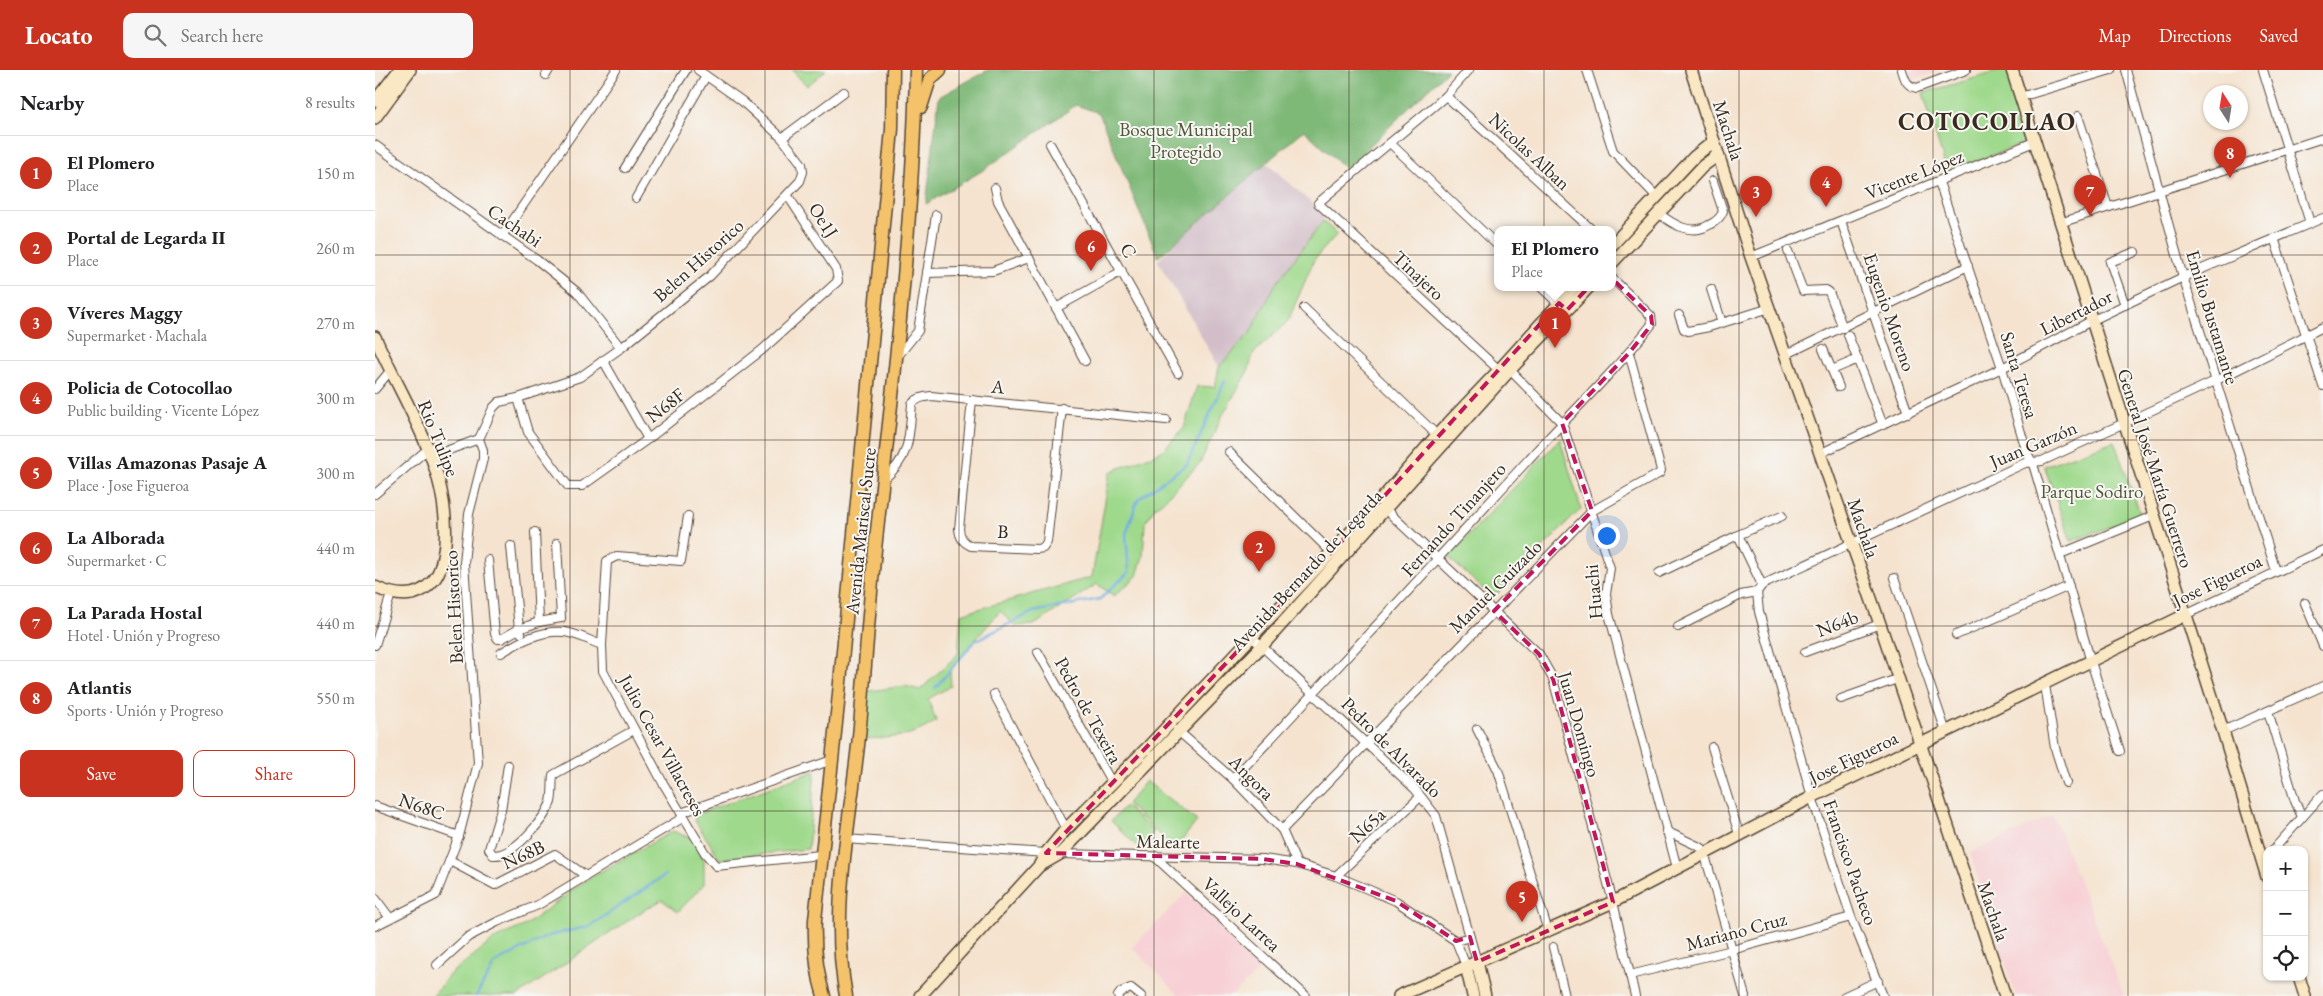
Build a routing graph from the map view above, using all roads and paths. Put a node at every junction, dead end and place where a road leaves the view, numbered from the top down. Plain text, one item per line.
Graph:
1 (399, 70) edge
2 (410, 70) edge
3 (616, 70) edge
4 (686, 70) edge
5 (698, 70) edge
6 (884, 70) edge
7 (893, 70) edge
8 (916, 70) edge
9 (940, 70) edge
10 (1469, 70) edge
11 (1587, 70) edge
12 (1902, 70) edge
13 (1966, 70) edge
14 (2012, 70) edge
15 (2111, 70) edge
16 (2126, 70) edge
17 (2263, 70) edge
18 (1693, 71) edge
19 (706, 76) junction
20 (844, 92) dead end
21 (1446, 96) junction
22 (2020, 97) junction
23 (375, 101) edge
24 (2078, 116) dead end
25 (375, 118) edge
26 (892, 129) junction
27 (915, 134) junction
28 (782, 138) junction
29 (2323, 138) edge
30 (1714, 141) junction
31 (2035, 142) junction
32 (1390, 143) junction
33 (1050, 144) dead end
34 (375, 145) edge
35 (2287, 149) junction
36 (1718, 156) junction
37 (625, 168) dead end
38 (1713, 181) dead end
39 (1939, 182) junction
40 (995, 188) dead end
41 (2159, 190) junction
42 (788, 196) junction
43 (1657, 197) junction
44 (637, 198) dead end
45 (2108, 207) junction
46 (1658, 213) junction
47 (936, 214) dead end
48 (2323, 218) edge
49 (1841, 221) junction
50 (2060, 223) junction
51 (2310, 223) junction
52 (1588, 226) edge
53 (502, 236) junction
54 (2274, 238) junction
55 (1616, 241) edge
56 (1494, 242) edge
57 (1788, 251) dead end
58 (2135, 252) dead end
59 (1616, 254) edge
60 (1751, 257) junction
61 (1029, 258) junction
62 (831, 263) joint
63 (1968, 266) junction
64 (1122, 272) junction
65 (927, 273) junction
66 (2183, 277) junction
67 (1616, 283) edge
68 (1711, 289) dead end
69 (1545, 291) edge
70 (1572, 291) edge
71 (1584, 291) edge
72 (2125, 305) junction
73 (1563, 307) junction
74 (1056, 308) junction
75 (1305, 308) dead end
76 (1770, 308) junction
77 (1874, 312) junction
78 (1679, 315) dead end
79 (2091, 321) junction
80 (1721, 323) junction
81 (2323, 327) edge
82 (1843, 328) junction
83 (1849, 335) dead end
84 (2306, 335) junction
85 (375, 337) edge
86 (621, 348) junction
87 (1823, 349) dead end
88 (1629, 353) junction
89 (1785, 355) junction
90 (898, 356) junction
91 (1857, 359) junction
92 (603, 360) junction
93 (1085, 361) dead end
94 (2001, 368) junction
95 (1505, 370) junction
96 (1832, 370) junction
97 (390, 371) junction
98 (1177, 373) dead end
99 (2215, 381) junction
100 (1839, 386) dead end
101 (2323, 386) edge
102 (375, 388) edge
103 (519, 398) junction
104 (972, 400) junction
105 (1062, 408) junction
106 (1908, 413) junction
107 (1166, 420) dead end
108 (2123, 422) junction
109 (1562, 423) junction
110 (1883, 424) junction
111 (479, 439) junction
112 (649, 439) junction
113 (1441, 439) junction
114 (430, 452) junction
115 (1229, 452) dead end
116 (1819, 454) junction
117 (2033, 464) junction
118 (884, 478) junction
119 (375, 494) edge
120 (1383, 506) junction
121 (1593, 511) junction
122 (688, 516) dead end
123 (1782, 516) dead end
124 (2153, 516) junction
125 (535, 532) dead end
126 (1738, 536) junction
127 (557, 543) dead end
128 (1851, 544) junction
129 (511, 546) dead end
130 (2323, 550) edge
131 (1331, 552) junction
132 (2060, 554) junction
133 (488, 560) dead end
134 (1438, 560) junction
135 (2276, 571) junction
136 (1659, 573) dead end
137 (1894, 578) dead end
138 (2069, 586) junction
139 (375, 587) edge
140 (1759, 588) junction
141 (391, 594) junction
142 (2305, 603) dead end
143 (1493, 611) junction
144 (2185, 615) junction
145 (539, 622) junction
146 (1880, 624) junction
147 (1678, 627) dead end
148 (519, 629) junction
149 (1956, 635) dead end
150 (1252, 636) junction
151 (525, 639) junction
152 (375, 645) edge
153 (602, 645) junction
154 (1262, 646) junction
155 (2323, 646) edge
156 (1038, 652) dead end
157 (1805, 652) dead end
158 (501, 653) dead end
159 (2091, 662) junction
160 (1897, 679) junction
161 (2045, 685) junction
162 (2323, 686) edge
163 (994, 694) dead end
164 (1314, 694) junction
165 (1841, 699) dead end
166 (2268, 711) junction
167 (1170, 724) junction
168 (1477, 729) dead end
169 (634, 730) junction
170 (1179, 732) junction
171 (1946, 732) junction
172 (2223, 732) junction
173 (1364, 743) junction
174 (1919, 745) junction
175 (1712, 747) dead end
176 (2120, 751) dead end
177 (832, 760) junction
178 (508, 765) dead end
179 (1233, 779) junction
180 (1112, 784) junction
181 (2066, 784) dead end
182 (2323, 794) edge
183 (1420, 797) junction
184 (1812, 797) junction
185 (375, 806) edge
186 (682, 815) junction
187 (2302, 817) junction
188 (1066, 829) junction
189 (1281, 830) junction
190 (1666, 832) junction
191 (1739, 834) junction
192 (459, 836) junction
193 (845, 839) junction
194 (2277, 846) edge
195 (1705, 852) junction
196 (1046, 853) junction
197 (1060, 854) junction
198 (820, 856) junction
199 (2263, 856) edge
200 (1155, 857) junction
201 (450, 861) junction
202 (1297, 864) junction
203 (1039, 866) junction
204 (1677, 868) junction
205 (585, 876) junction
206 (1336, 876) junction
207 (375, 898) edge
208 (1613, 902) junction
209 (1851, 917) junction
210 (390, 918) junction
211 (375, 926) edge
212 (1548, 931) junction
213 (1470, 937) junction
214 (1456, 941) junction
215 (1553, 947) dead end
216 (1732, 950) junction
217 (1472, 964) junction
218 (437, 966) dead end
219 (1630, 975) junction
220 (1878, 981) junction
221 (2300, 981) edge
222 (824, 996) edge
223 (846, 996) edge
224 (920, 996) edge
225 (1118, 996) edge
226 (1141, 996) edge
227 (1306, 996) edge
228 (1399, 996) edge
229 (1473, 996) edge
230 (1485, 996) edge
231 (1565, 996) edge
232 (1635, 996) edge
233 (1745, 996) edge
234 (1845, 996) edge
235 (1883, 996) edge
236 (2005, 996) edge
237 (2305, 996) edge

1 - 23 street
2 - 25 street
3 - 53 street
4 - 37 street
5 - 19 street
6 - 26 main road
7 - 26 main road
8 - 27 main road, Avenida Mariscal Sucre
9 - 27 main road
10 - 21 street
11 - 43 street
12 - 13 street
14 - 22 street, General José María Guerrero
15 - 22 street
16 - 41 street, Emilio Bustamante
17 - 35 street
18 - 30 street, Machala
19 - 28 street
19 - 44 street
20 - 28 street
21 - 32 street
21 - 52 street, Nicolas Alban
22 - 31 street, General José María Guerrero
24 - 45 street
26 - 177 main road, Avenida Mariscal Sucre
27 - 90 main road, Avenida Mariscal Sucre
28 - 42 street, Belen Historico
29 - 35 street
30 - 36 street, Machala
30 - 43 street
31 - 39 street, Vicente López
31 - 50 street, General José María Guerrero
32 - 56 street
32 - 95 street, Tinajero
33 - 64 street, C
34 - 53 street, Cachabi
35 - 41 street
35 - 51 street
36 - 46 street
36 - 60 street, Machala
38 - 46 street
39 - 49 street, Vicente López
39 - 63 street, Santa Teresa
40 - 61 street
41 - 45 street
41 - 66 street, Emilio Bustamante
42 - 62 street, Oe1J
42 - 86 street, Belen Historico
43 - 55 street
45 - 50 street
46 - 59 street
47 - 65 street
48 - 51 street, Libertador
49 - 60 street, Vicente López
49 - 77 street, Eugenio Moreno
50 - 79 street, General José María Guerrero
51 - 54 street, Libertador
53 - 86 street, Cachabi
54 - 66 street, Libertador
54 - 84 street
57 - 82 street
58 - 72 street
60 - 76 street, Machala
61 - 65 street
61 - 74 street
62 - 112 street, N68F
63 - 77 street
63 - 94 street, Santa Teresa
64 - 74 street
64 - 98 street, C
65 - 90 street
66 - 72 street, Libertador
66 - 99 street, Emilio Bustamante
67 - 88 street, Fernando Tinanjero
68 - 80 street
69 - 73 street
70 - 73 street, Avenida Bernardo de Legarda
71 - 73 street, Avenida Bernardo de Legarda
72 - 79 street, Libertador
73 - 95 street, Avenida Bernardo de Legarda
74 - 93 street
75 - 113 street
76 - 80 street
76 - 89 street, Machala
77 - 82 street
77 - 106 street, Eugenio Moreno
78 - 80 street
79 - 94 street, Libertador
79 - 108 street, General José María Guerrero
81 - 84 street, Juan Garzón
82 - 89 street
83 - 91 street
84 - 99 street, Juan Garzón
84 - 101 street
85 - 97 street, Rio Tulipe
86 - 92 street, Belen Historico
87 - 96 street
88 - 109 street, Fernando Tinanjero
88 - 121 street, Manuel Guizado
89 - 116 street, Machala
90 - 118 main road, Avenida Mariscal Sucre
91 - 96 street
91 - 110 street
92 - 103 street, Belen Historico
92 - 112 street
94 - 106 street, Libertador
94 - 117 street, Santa Teresa
95 - 109 street, Huachi
95 - 113 street, Avenida Bernardo de Legarda
96 - 100 street
97 - 102 street
97 - 114 street, Rio Tulipe
99 - 108 street, Juan Garzón
99 - 135 street, Emilio Bustamante
103 - 111 street, Belen Historico
103 - 112 street, N68F
104 - 105 street, A
104 - 105 street, B
104 - 118 street, A
105 - 107 street, A
106 - 110 street, Libertador
108 - 117 street, Juan Garzón
108 - 124 street, General José María Guerrero
109 - 121 street, Huachi
109 - 134 street, Fernando Tinanjero
110 - 116 street, Libertador
111 - 114 street
111 - 192 street, Belen Historico
113 - 120 street, Avenida Bernardo de Legarda
114 - 119 street
114 - 141 street, Rio Tulipe
115 - 131 street
116 - 128 street, Machala
117 - 128 street, Juan Garzón
117 - 132 street, Santa Teresa
118 - 193 main road, Avenida Mariscal Sucre
120 - 131 street, Avenida Bernardo de Legarda
120 - 134 street, Juan Domingo
120 - 154 street, Avenida Bernardo de Legarda
121 - 143 street, Manuel Guizado
121 - 190 street, Huachi
122 - 153 street, Julio Cesar Villacreses
123 - 126 street
124 - 132 street
124 - 144 street, General José María Guerrero
125 - 145 street
126 - 136 street
126 - 140 street, Francisco Pacheco
127 - 145 street
128 - 140 street, Juan Garzón
128 - 146 street, Machala
129 - 148 street
130 - 135 street, Jose Figueroa
131 - 150 street, Avenida Bernardo de Legarda
132 - 138 street, Santa Teresa
133 - 148 street
134 - 143 street, Juan Domingo
134 - 164 street, Fernando Tinanjero
135 - 144 street, Jose Figueroa
137 - 171 street
138 - 149 street
138 - 159 street, Santa Teresa
139 - 141 street, Rio Tulipe
140 - 147 street, Juan Garzón
140 - 184 street, Francisco Pacheco
141 - 152 street
142 - 155 street
143 - 173 street, Manuel Guizado
143 - 208 street, Juan Domingo
144 - 159 street, Jose Figueroa
144 - 172 street, General José María Guerrero
145 - 148 street
146 - 157 street, N64b
146 - 160 street, Machala
148 - 151 street
150 - 154 street, Pedro de Alvarado
150 - 167 street, Avenida Bernardo de Legarda
151 - 153 street
151 - 158 street
153 - 169 street, Julio Cesar Villacreses
154 - 164 street, Pedro de Alvarado
154 - 170 street, Avenida Bernardo de Legarda
156 - 180 street, Pedro de Texeira
159 - 161 street, Jose Figueroa
159 - 176 street, Santa Teresa
160 - 165 street
160 - 174 street, Machala
161 - 171 street, Jose Figueroa
161 - 181 street
162 - 166 street
163 - 188 street
164 - 173 street, Pedro de Alvarado
164 - 179 street, Fernando Tinanjero
166 - 172 street
166 - 187 street
167 - 170 street, Angora
167 - 180 street, Avenida Bernardo de Legarda
168 - 212 street
169 - 178 street
169 - 186 street, Julio Cesar Villacreses
170 - 179 street, Angora
170 - 197 street, Avenida Bernardo de Legarda
171 - 174 street, Jose Figueroa
172 - 199 street, General José María Guerrero
173 - 183 street, Pedro de Alvarado
173 - 189 street, Manuel Guizado
174 - 184 street, Jose Figueroa
174 - 236 street, Machala
175 - 191 street
177 - 186 street
177 - 198 main road, Avenida Mariscal Sucre
179 - 189 street, Angora
180 - 188 street, Avenida Bernardo de Legarda
182 - 187 street
183 - 206 street, N65a
183 - 213 street, Pedro de Alvarado
184 - 191 street, Jose Figueroa
184 - 209 street, Francisco Pacheco
185 - 192 street, N68C
186 - 198 street, Julio Cesar Villacreses
186 - 205 street
187 - 194 street
188 - 196 street, Avenida Bernardo de Legarda
189 - 202 street, Angora
190 - 195 street
190 - 204 street, Huachi
191 - 195 street, Jose Figueroa
192 - 201 street, Belen Historico
193 - 196 street, Malearte
193 - 223 main road, Avenida Mariscal Sucre
195 - 204 street, Jose Figueroa
195 - 216 street
196 - 197 street, Malearte
196 - 203 street, Avenida Bernardo de Legarda
197 - 200 street, Malearte
197 - 203 street, Avenida Bernardo de Legarda
198 - 222 main road, Avenida Mariscal Sucre
200 - 202 street, Malearte
200 - 227 street, Vallejo Larrea
201 - 205 street, N68B
201 - 210 street, Belen Historico
202 - 206 street, Malearte
203 - 224 street, Avenida Bernardo de Legarda
204 - 208 street, Jose Figueroa
205 - 218 street
206 - 214 street, Malearte
207 - 210 street
208 - 212 street, Jose Figueroa
208 - 219 street, Juan Domingo
209 - 216 street, Mariano Cruz
209 - 220 street, Francisco Pacheco
210 - 211 street, Belen Historico
212 - 217 street, Jose Figueroa
213 - 214 street
213 - 217 street, Pedro de Alvarado
214 - 217 street, Pedro de Alvarado
215 - 231 street
216 - 219 street, Mariano Cruz
216 - 233 street
217 - 228 street, Jose Figueroa
217 - 229 street, Pedro de Alvarado
217 - 230 street, Pedro de Alvarado
219 - 232 street, Juan Domingo
220 - 234 street
220 - 235 street, Francisco Pacheco
221 - 237 street
225 - 226 street

